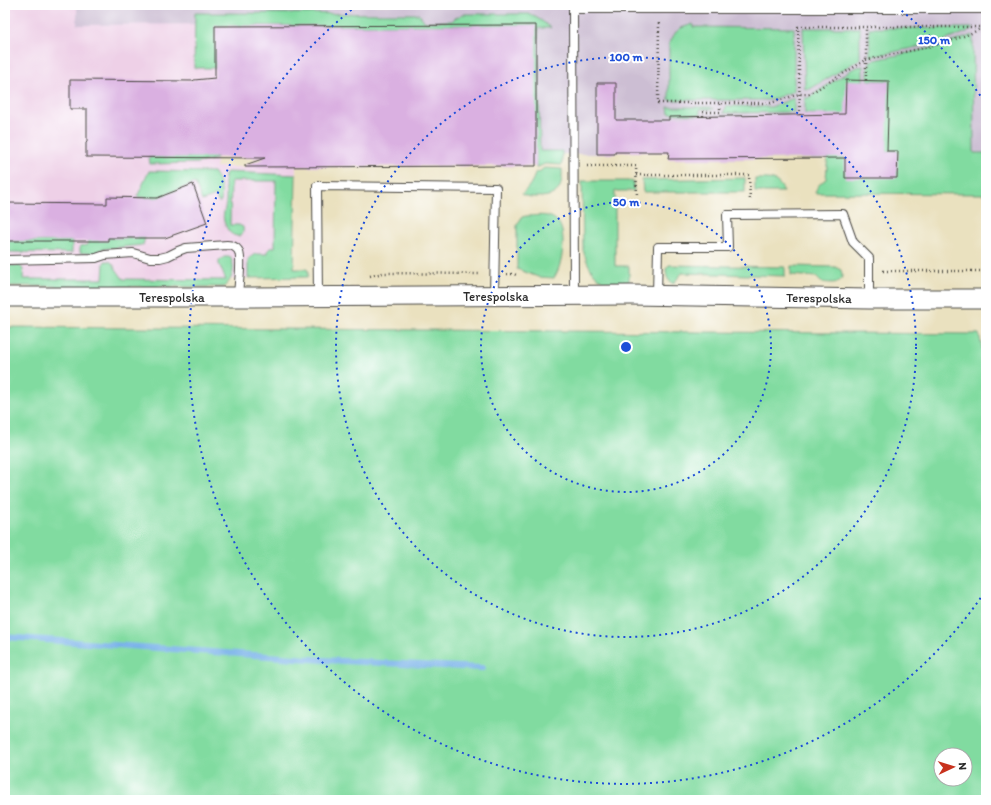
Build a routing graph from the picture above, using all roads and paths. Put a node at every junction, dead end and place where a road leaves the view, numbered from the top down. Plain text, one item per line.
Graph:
1 (573, 7) edge
2 (659, 9) junction
3 (986, 9) edge
4 (866, 27) junction
5 (985, 27) edge
6 (866, 60) junction
7 (866, 80) dead end
8 (800, 94) junction
9 (720, 103) junction
10 (800, 114) dead end
11 (703, 116) dead end
12 (573, 166) junction
13 (636, 174) junction
14 (636, 197) dead end
15 (750, 214) junction
16 (5, 260) edge
17 (869, 271) junction
18 (986, 271) edge
19 (494, 296) junction
20 (574, 296) junction
21 (657, 296) junction
22 (5, 297) edge
23 (238, 297) junction
24 (318, 297) junction
25 (869, 299) junction
26 (986, 299) edge

1 - 2 lane
1 - 12 lane
2 - 3 lane
2 - 9 path
4 - 5 path
4 - 6 path
4 - 8 path
5 - 6 path
6 - 7 path
6 - 8 path
8 - 9 path
8 - 10 path
9 - 11 path
12 - 13 path
12 - 20 lane
13 - 14 path
13 - 15 path
15 - 17 lane
15 - 21 lane
16 - 23 lane
17 - 18 path
17 - 25 lane
19 - 20 street, Terespolska
19 - 24 street, Terespolska
19 - 24 lane
20 - 21 street, Terespolska
21 - 25 street, Terespolska
22 - 23 street, Terespolska
23 - 24 street, Terespolska
25 - 26 street, Terespolska

